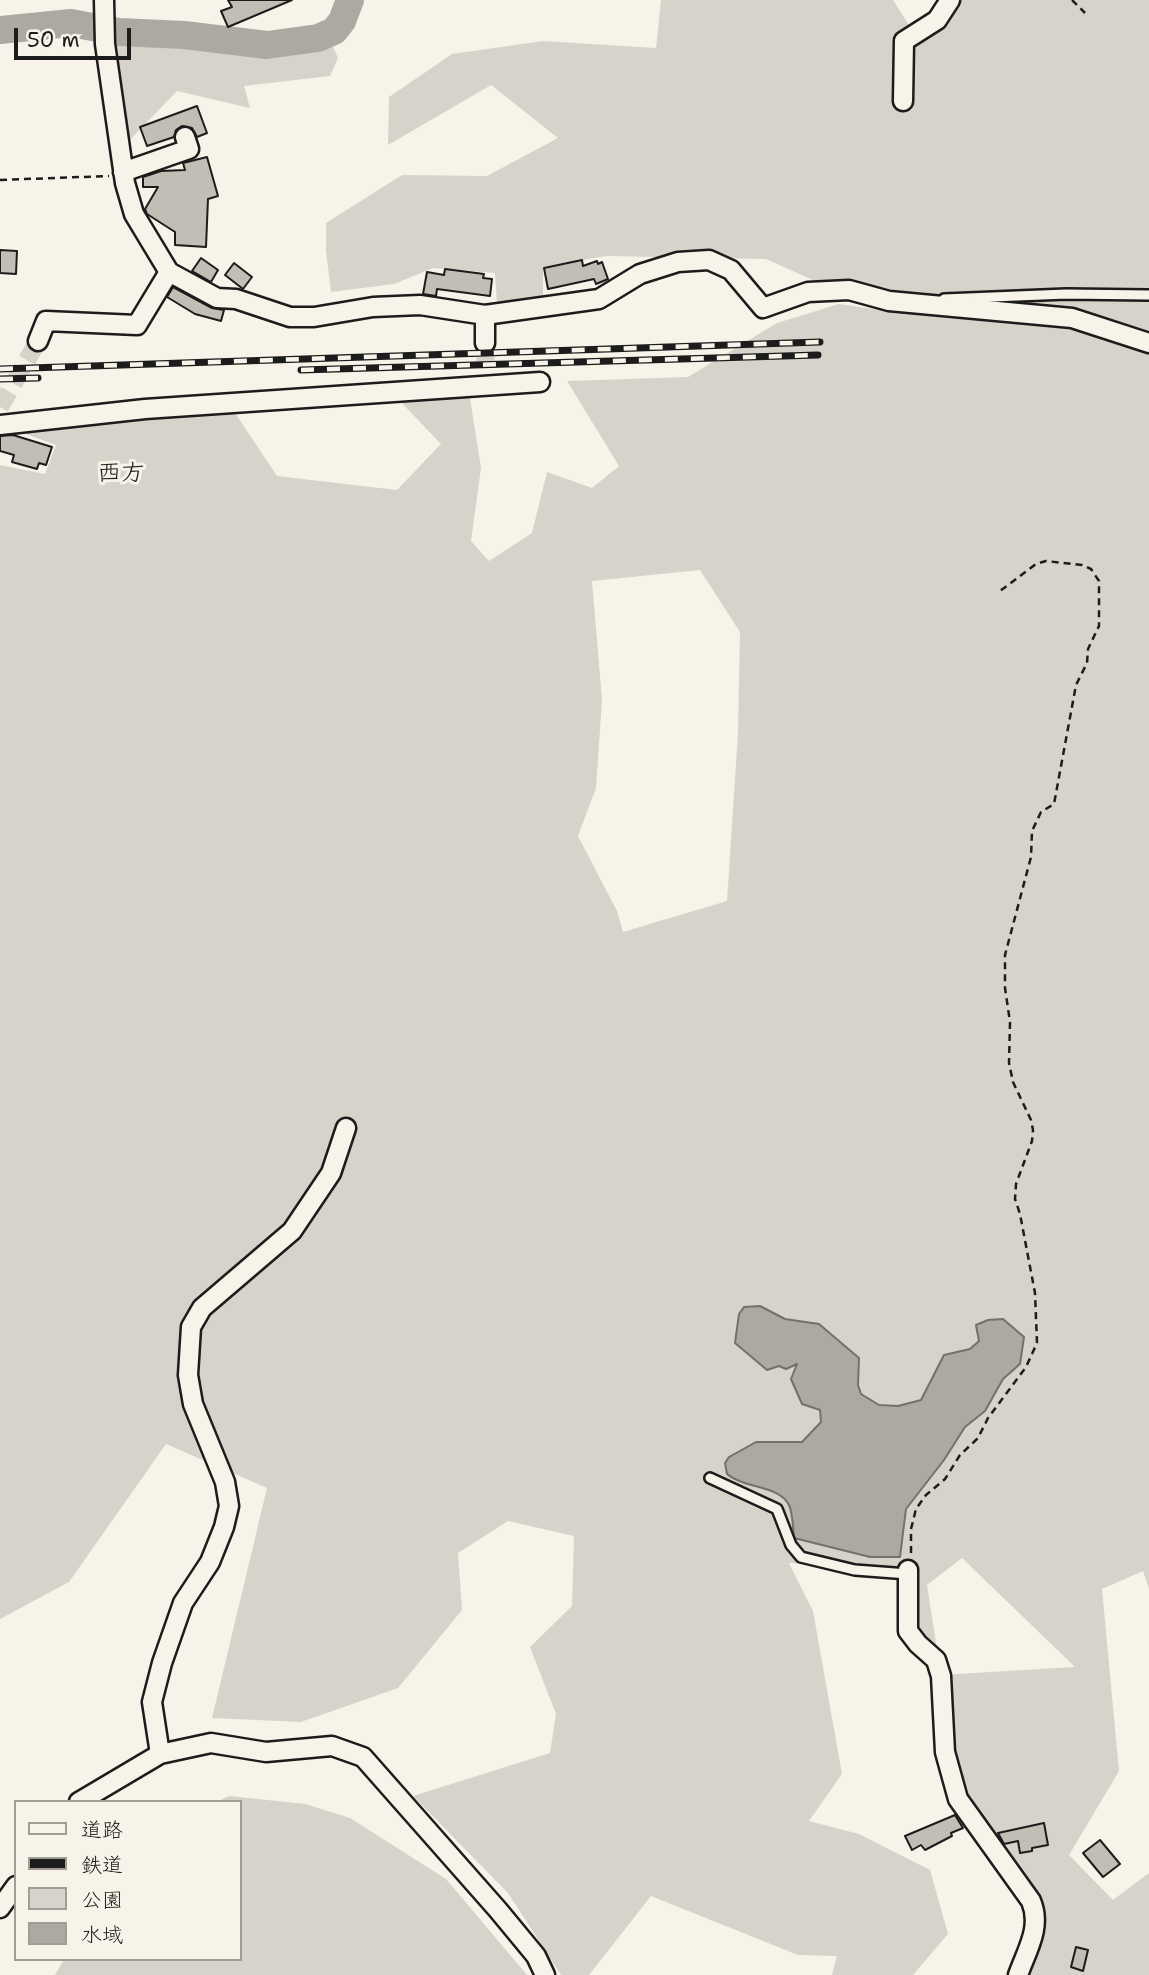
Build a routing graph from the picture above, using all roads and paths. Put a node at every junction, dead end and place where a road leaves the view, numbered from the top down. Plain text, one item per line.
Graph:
1 (950, 0) edge
2 (1072, 0) edge
3 (104, 5) edge
4 (1085, 13) dead end
5 (903, 101) dead end
6 (185, 137) dead end
7 (123, 174) junction
8 (0, 180) edge
9 (169, 272) junction
10 (1149, 295) edge
11 (889, 301) junction
12 (485, 315) junction
13 (37, 341) tunnel mouth
14 (485, 343) tunnel mouth
15 (1149, 343) edge
16 (540, 382) dead end
17 (0, 425) edge
18 (1000, 591) dead end
19 (345, 1128) dead end
20 (710, 1478) dead end
21 (908, 1572) junction
22 (160, 1754) junction
23 (82, 1800) edge
24 (14, 1889) edge
25 (0, 1908) edge
26 (545, 1975) edge
27 (1018, 1975) edge

1 - 5 street
2 - 4 path
3 - 7 street
6 - 7 street
7 - 8 path
7 - 9 street
9 - 12 street
9 - 13 street
10 - 11 lane
11 - 12 street
11 - 15 street
12 - 14 street
16 - 17 street
18 - 21 path
19 - 22 street
20 - 21 lane
21 - 27 street
22 - 23 street
22 - 26 street
24 - 25 street

